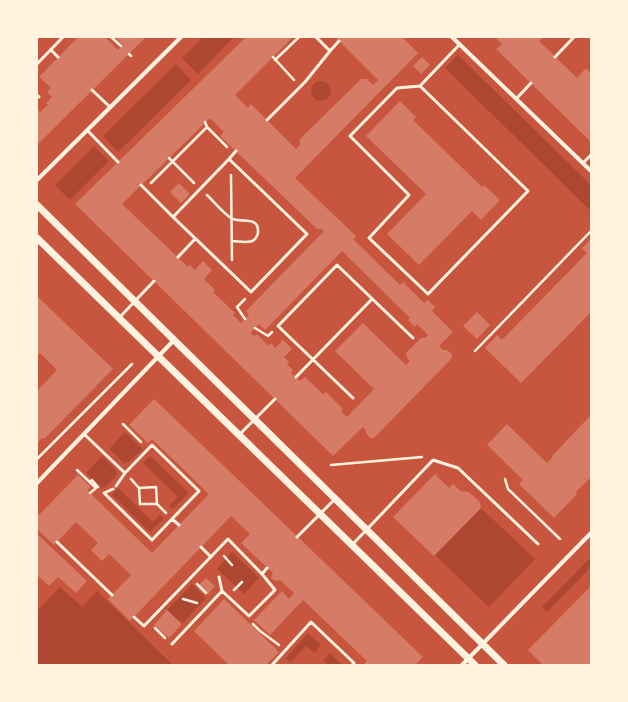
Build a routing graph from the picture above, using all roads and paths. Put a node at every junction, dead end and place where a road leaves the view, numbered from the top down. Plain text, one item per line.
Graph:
1 (63, 37) edge
2 (111, 37) edge
3 (181, 37) edge
4 (299, 37) edge
5 (316, 37) edge
6 (452, 37) edge
7 (574, 37) edge
8 (339, 41) dead end
9 (460, 44) junction
10 (121, 46) dead end
11 (51, 50) junction
12 (330, 50) junction
13 (58, 57) dead end
14 (273, 57) dead end
15 (555, 57) dead end
16 (276, 60) junction
17 (37, 64) edge
18 (531, 83) dead end
19 (300, 86) junction
20 (420, 86) junction
21 (92, 90) dead end
22 (516, 98) junction
23 (110, 107) junction
24 (267, 120) dead end
25 (205, 122) dead end
26 (207, 127) junction
27 (87, 130) junction
28 (235, 152) joint
29 (591, 155) edge
30 (228, 159) junction
31 (118, 162) dead end
32 (583, 163) junction
33 (591, 171) edge
34 (37, 180) edge
35 (141, 185) dead end
36 (145, 189) junction
37 (37, 205) edge
38 (173, 217) junction
39 (232, 219) junction
40 (591, 231) edge
41 (37, 238) edge
42 (196, 238) junction
43 (232, 241) junction
44 (178, 257) dead end
45 (232, 274) junction
46 (154, 281) dead end
47 (251, 292) junction
48 (372, 299) junction
49 (135, 302) junction
50 (119, 318) junction
51 (246, 319) dead end
52 (278, 326) junction
53 (255, 328) dead end
54 (413, 338) dead end
55 (174, 340) junction
56 (475, 351) dead end
57 (158, 356) junction
58 (313, 360) junction
59 (132, 364) dead end
60 (296, 377) dead end
61 (353, 398) dead end
62 (275, 399) dead end
63 (254, 420) junction
64 (123, 424) dead end
65 (84, 434) junction
66 (239, 435) junction
67 (148, 449) junction
68 (37, 459) edge
69 (433, 460) junction
70 (331, 465) dead end
71 (78, 470) dead end
72 (125, 473) junction
73 (505, 479) dead end
74 (37, 483) edge
75 (90, 493) dead end
76 (335, 499) junction
77 (157, 504) joint
78 (320, 514) junction
79 (172, 519) junction
80 (179, 525) dead end
81 (366, 530) junction
82 (591, 533) edge
83 (297, 537) dead end
84 (560, 539) dead end
85 (57, 542) dead end
86 (538, 544) dead end
87 (352, 545) junction
88 (201, 547) dead end
89 (211, 557) junction
90 (268, 568) dead end
91 (262, 574) junction
92 (219, 577) dead end
93 (191, 578) junction
94 (222, 591) junction
95 (112, 595) dead end
96 (173, 597) junction
97 (214, 600) junction
98 (210, 605) junction
99 (134, 617) dead end
100 (148, 622) junction
101 (260, 631) dead end
102 (172, 644) joint
103 (482, 644) junction
104 (285, 650) junction
105 (468, 659) junction
106 (272, 665) edge
107 (352, 665) edge
108 (462, 665) edge
109 (475, 665) edge
110 (504, 665) edge

1 - 11 lane
2 - 10 path
3 - 23 street
4 - 16 path
5 - 12 lane
6 - 9 street
7 - 15 lane
8 - 12 lane
9 - 20 lane
9 - 22 street
11 - 13 lane
11 - 17 lane
12 - 19 lane
14 - 16 path
16 - 19 path
18 - 22 lane
19 - 24 lane
20 - 20 lane
21 - 23 lane
22 - 32 street
23 - 27 street
25 - 26 path
26 - 28 path
26 - 36 path
27 - 31 lane
27 - 34 street
28 - 30 lane
29 - 32 lane
30 - 38 lane
30 - 39 path
30 - 47 lane
32 - 33 street
35 - 36 lane
36 - 38 lane
37 - 49 street
38 - 42 lane
39 - 43 path
39 - 43 path
40 - 56 path
41 - 50 street
42 - 44 lane
42 - 45 lane
43 - 45 path
45 - 47 lane
46 - 49 lane
47 - 51 path
48 - 52 lane
48 - 54 lane
48 - 58 lane
49 - 50 lane
49 - 55 street
50 - 57 street
52 - 53 path
52 - 58 lane
55 - 57 street
55 - 63 street
57 - 65 street
57 - 66 street
58 - 60 lane
58 - 61 lane
59 - 68 path
62 - 63 lane
63 - 66 lane
63 - 76 street
64 - 67 path
65 - 72 lane
65 - 74 street
66 - 78 street
67 - 72 lane
67 - 79 lane
69 - 70 path
69 - 81 lane
69 - 86 lane
71 - 75 path
72 - 79 lane
73 - 84 path
76 - 78 lane
76 - 81 street
77 - 77 path
78 - 83 lane
78 - 87 street
79 - 80 lane
81 - 87 lane
81 - 103 street
82 - 103 street
85 - 95 lane
87 - 105 street
88 - 89 lane
89 - 91 lane
89 - 93 lane
90 - 91 lane
91 - 94 lane
92 - 94 lane
93 - 96 lane
93 - 97 path
94 - 97 lane
96 - 98 path
96 - 100 lane
97 - 98 lane
98 - 102 lane
99 - 100 lane
100 - 102 path
101 - 104 path
103 - 105 street
103 - 110 street
104 - 106 lane
104 - 107 lane
105 - 108 street
105 - 109 street

